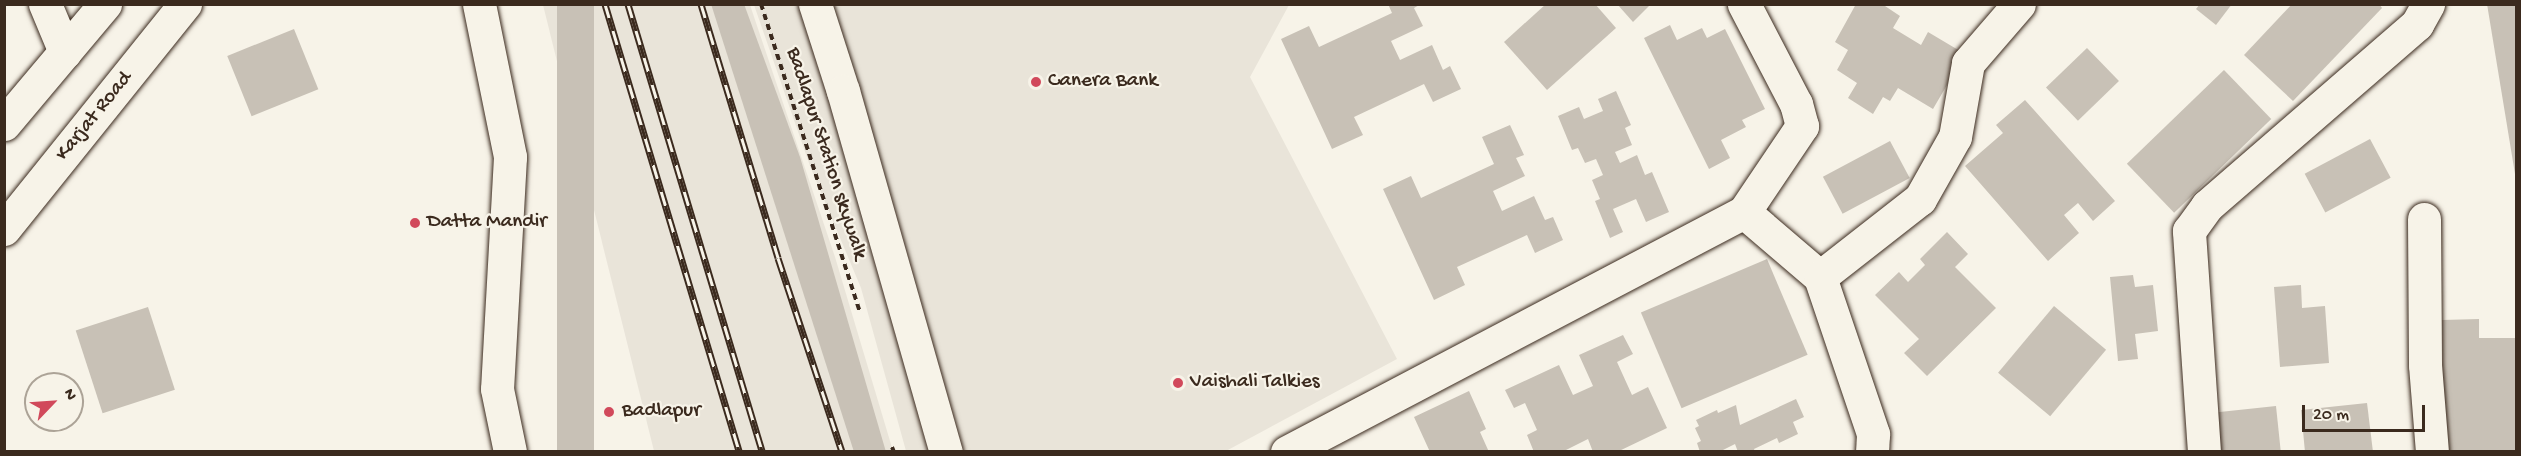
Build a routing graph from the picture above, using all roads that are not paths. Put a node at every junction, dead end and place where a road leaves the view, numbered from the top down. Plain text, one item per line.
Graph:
1 (45, 4) edge
2 (105, 4) edge
3 (185, 4) edge
4 (480, 4) edge
5 (815, 4) edge
6 (1744, 4) edge
7 (2019, 4) edge
8 (2428, 4) edge
9 (65, 52) junction
10 (4, 124) edge
11 (1744, 212) junction
12 (2424, 219) dead end
13 (4, 229) edge
14 (1820, 277) junction
15 (510, 452) edge
16 (946, 452) edge
17 (1287, 452) edge
18 (1872, 452) edge
19 (2204, 452) edge
20 (2432, 452) edge

1 - 9 street
2 - 9 street
3 - 13 street, Karjat Road
4 - 15 street
5 - 16 street
6 - 11 street
7 - 14 street
8 - 19 street
9 - 10 street
11 - 14 street
11 - 17 street
12 - 20 street
14 - 18 street

